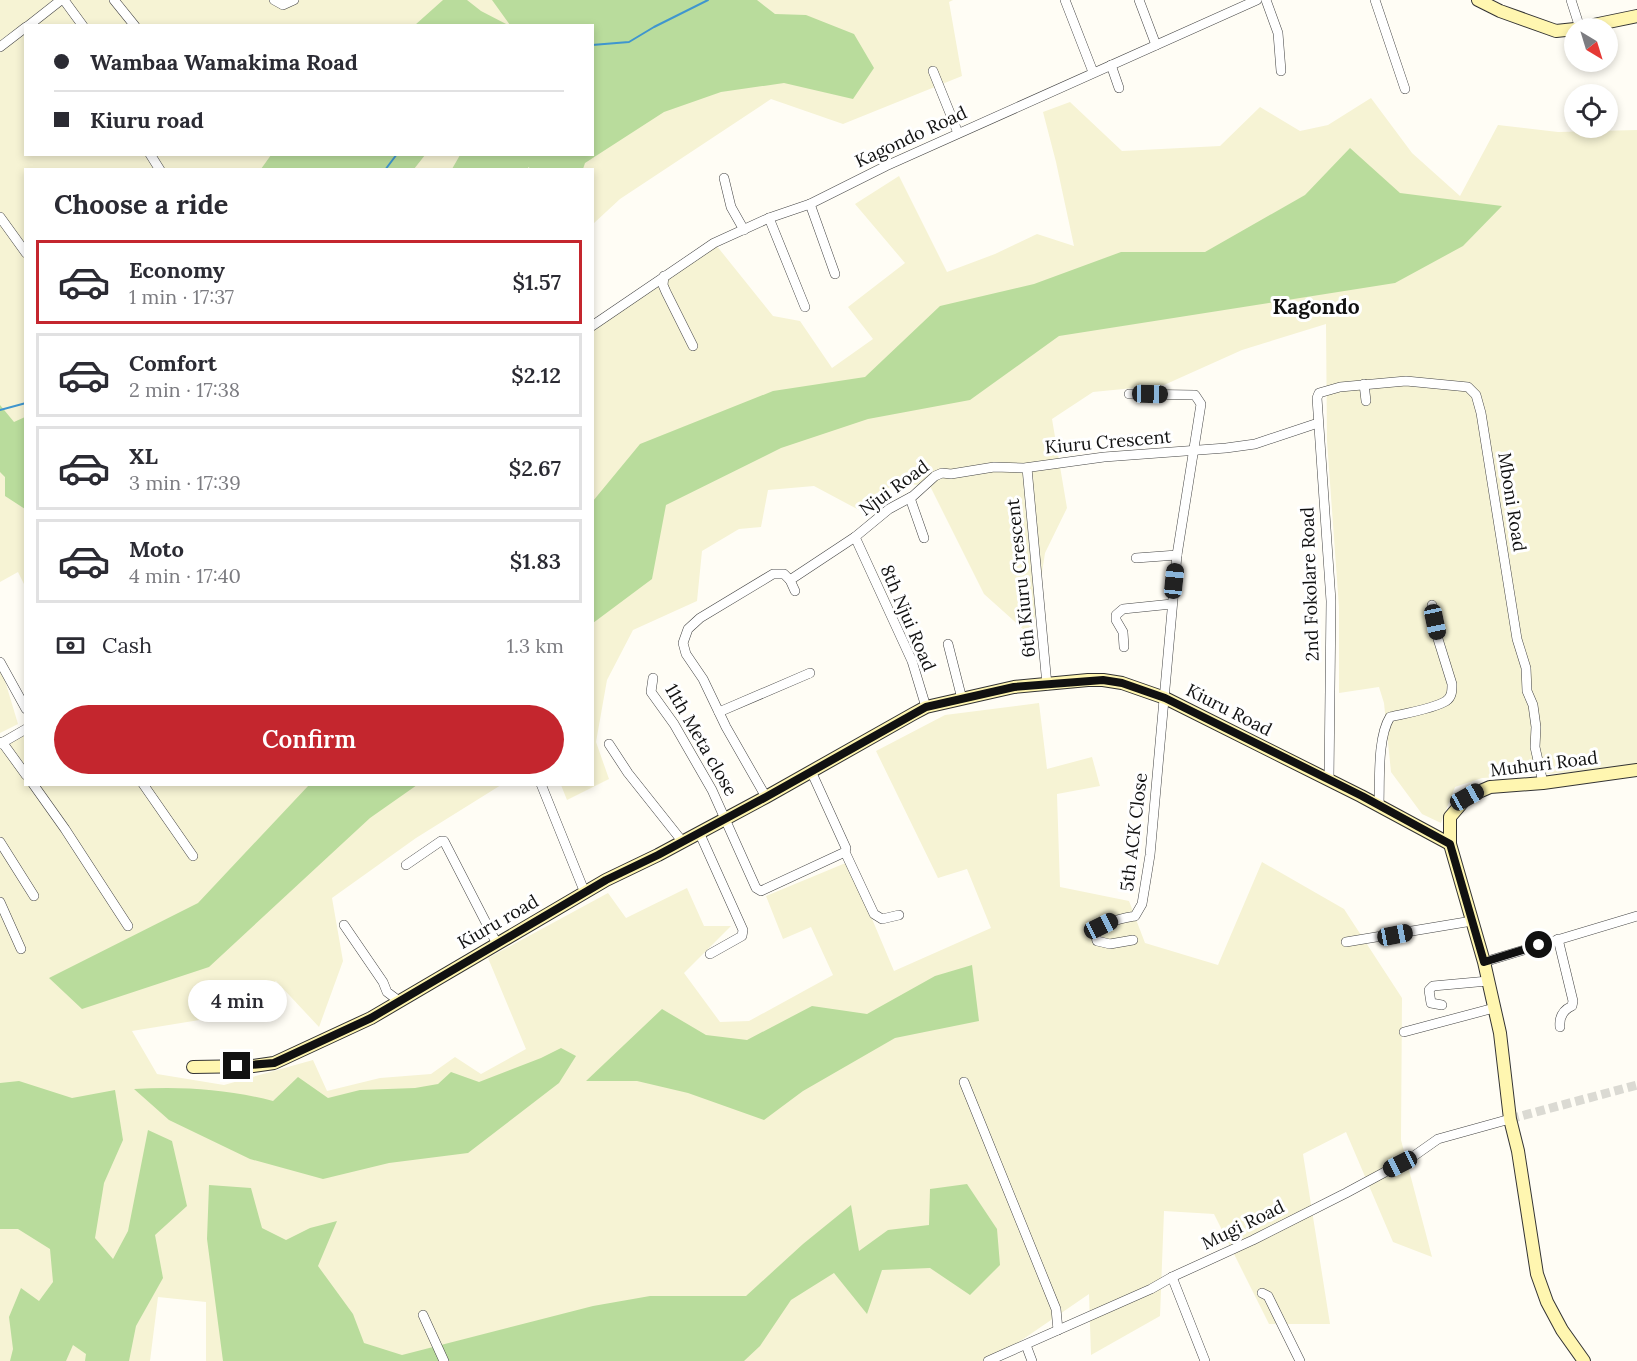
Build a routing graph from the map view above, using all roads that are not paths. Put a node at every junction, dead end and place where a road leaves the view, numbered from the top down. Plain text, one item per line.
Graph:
1 (62, 0) edge
2 (114, 0) edge
3 (274, 0) edge
4 (294, 0) edge
5 (1065, 0) edge
6 (1139, 0) edge
7 (1257, 0) edge
8 (1266, 0) edge
9 (1376, 0) edge
10 (1478, 0) edge
11 (1572, 0) edge
12 (1242, 3) edge
13 (1637, 16) edge
14 (1576, 18) edge
15 (1618, 20) edge
16 (30, 24) edge
17 (81, 24) edge
18 (133, 24) edge
19 (24, 28) edge
20 (1564, 30) edge
21 (1156, 45) junction
22 (0, 47) edge
23 (1110, 65) junction
24 (933, 71) dead end
25 (1093, 72) junction
26 (1281, 72) dead end
27 (1119, 87) dead end
28 (1405, 89) dead end
29 (958, 133) junction
30 (724, 178) dead end
31 (810, 204) junction
32 (0, 217) edge
33 (769, 218) junction
34 (744, 230) junction
35 (24, 250) edge
36 (836, 274) dead end
37 (664, 276) junction
38 (805, 307) dead end
39 (594, 325) edge
40 (693, 346) dead end
41 (1364, 384) junction
42 (1324, 390) joint
43 (1129, 394) dead end
44 (1366, 401) dead end
45 (1318, 423) junction
46 (1193, 452) junction
47 (1027, 468) junction
48 (910, 498) junction
49 (924, 538) dead end
50 (856, 540) junction
51 (1177, 555) junction
52 (1136, 558) dead end
53 (790, 580) junction
54 (795, 591) dead end
55 (1172, 604) junction
56 (1432, 605) dead end
57 (948, 644) dead end
58 (1124, 647) dead end
59 (0, 662) edge
60 (810, 673) dead end
61 (653, 678) dead end
62 (1047, 685) junction
63 (1165, 698) junction
64 (962, 699) junction
65 (24, 705) edge
66 (926, 707) junction
67 (719, 712) junction
68 (24, 730) edge
69 (1, 743) edge
70 (609, 744) dead end
71 (1637, 770) edge
72 (811, 771) junction
73 (24, 772) edge
74 (1329, 780) junction
75 (1543, 783) junction
76 (34, 786) edge
77 (144, 786) edge
78 (542, 786) edge
79 (766, 797) junction
80 (1379, 805) junction
81 (725, 818) junction
82 (699, 831) junction
83 (682, 841) junction
84 (0, 842) edge
85 (1450, 844) junction
86 (844, 852) junction
87 (193, 856) dead end
88 (406, 865) dead end
89 (585, 893) junction
90 (34, 896) dead end
91 (0, 902) edge
92 (899, 915) dead end
93 (1637, 916) edge
94 (1472, 921) junction
95 (344, 925) dead end
96 (128, 926) dead end
97 (1558, 939) junction
98 (1133, 940) dead end
99 (1346, 942) dead end
100 (497, 944) junction
101 (21, 949) dead end
102 (710, 954) dead end
103 (1484, 962) junction
104 (1488, 981) junction
105 (399, 1001) junction
106 (1442, 1005) dead end
107 (1494, 1008) junction
108 (1560, 1027) dead end
109 (1404, 1032) dead end
110 (193, 1067) dead end
111 (964, 1082) dead end
112 (1510, 1119) junction
113 (1172, 1277) junction
114 (1262, 1293) dead end
115 (423, 1315) dead end
116 (1058, 1330) junction
117 (1026, 1345) junction
118 (444, 1361) edge
119 (988, 1361) edge
120 (1032, 1361) edge
121 (1205, 1361) edge
122 (1300, 1361) edge
123 (1584, 1361) edge

1 - 16 street
1 - 17 street
2 - 18 street
3 - 4 street
5 - 25 street
6 - 21 street
7 - 12 street, Kagondo Road
8 - 26 street
9 - 28 street
10 - 20 street
11 - 14 street
12 - 21 street, Kagondo Road
13 - 15 street
19 - 22 street
21 - 23 street, Kagondo Road
23 - 25 street, Kagondo Road
23 - 27 street
24 - 29 street
25 - 29 street, Kagondo Road
29 - 31 street, Kagondo Road
30 - 34 street
31 - 33 street, Kagondo Road
31 - 36 street
32 - 35 street
33 - 34 street, Kagondo Road
33 - 38 street
34 - 37 street, Kagondo Road
37 - 39 street, Kagondo Road
37 - 40 street
41 - 42 street, Mboni Road
41 - 44 street
41 - 75 street, Mboni Road
42 - 45 street, 2nd Fokolare Road
43 - 46 street
45 - 46 street, Kiuru Crescent
45 - 74 street, 2nd Fokolare Road
46 - 47 street, Kiuru Crescent
46 - 51 street
47 - 48 street, Njui Road
47 - 62 street, 6th Kiuru Crescent
48 - 49 street
48 - 50 street, Njui Road
50 - 53 street, Njui Road
50 - 66 street, 8th Njui Road
51 - 52 street
51 - 55 street
53 - 54 street
53 - 67 street
55 - 58 street
55 - 63 street
56 - 80 street
57 - 64 street
59 - 65 street
60 - 67 street
61 - 81 street, 11th Meta close
62 - 63 street, Kiuru Road
62 - 64 street, Kiuru Road
63 - 74 street, Kiuru Road
63 - 98 street, 5th ACK Close
64 - 66 street, Kiuru Road
66 - 72 street, Kiuru Road
67 - 79 street
68 - 69 street
69 - 73 street
70 - 83 street
71 - 75 street, Muhuri Road
72 - 79 street, Kiuru road
72 - 86 street
74 - 80 street, Kiuru Road
75 - 85 street, Muhuri Road
76 - 96 street
77 - 87 street
78 - 89 street
79 - 81 street, Kiuru road
80 - 85 street, Kiuru Road
81 - 82 street, Kiuru road
81 - 86 street, 11th Meta close
82 - 83 street, Kiuru road
82 - 102 street
83 - 89 street, Kiuru road
84 - 90 street
85 - 94 street, Muhuri Road
86 - 92 street
88 - 100 street
89 - 100 street, Kiuru road
91 - 101 street
93 - 97 street
94 - 99 street
94 - 103 street, Muhuri Road
95 - 105 street
97 - 103 street
97 - 108 street
100 - 105 street, Kiuru road
103 - 104 street, Muhuri Road
104 - 106 street
104 - 107 street, Muhuri Road
105 - 110 street, Kiuru road
107 - 109 street
107 - 112 street, Muhuri Road
111 - 116 street
112 - 113 street, Mugi Road
112 - 123 street, Muhuri Road
113 - 116 street, Mugi Road
113 - 121 street
114 - 122 street
115 - 118 street
116 - 117 street, Mugi Road
117 - 119 street, Mugi Road
117 - 120 street

